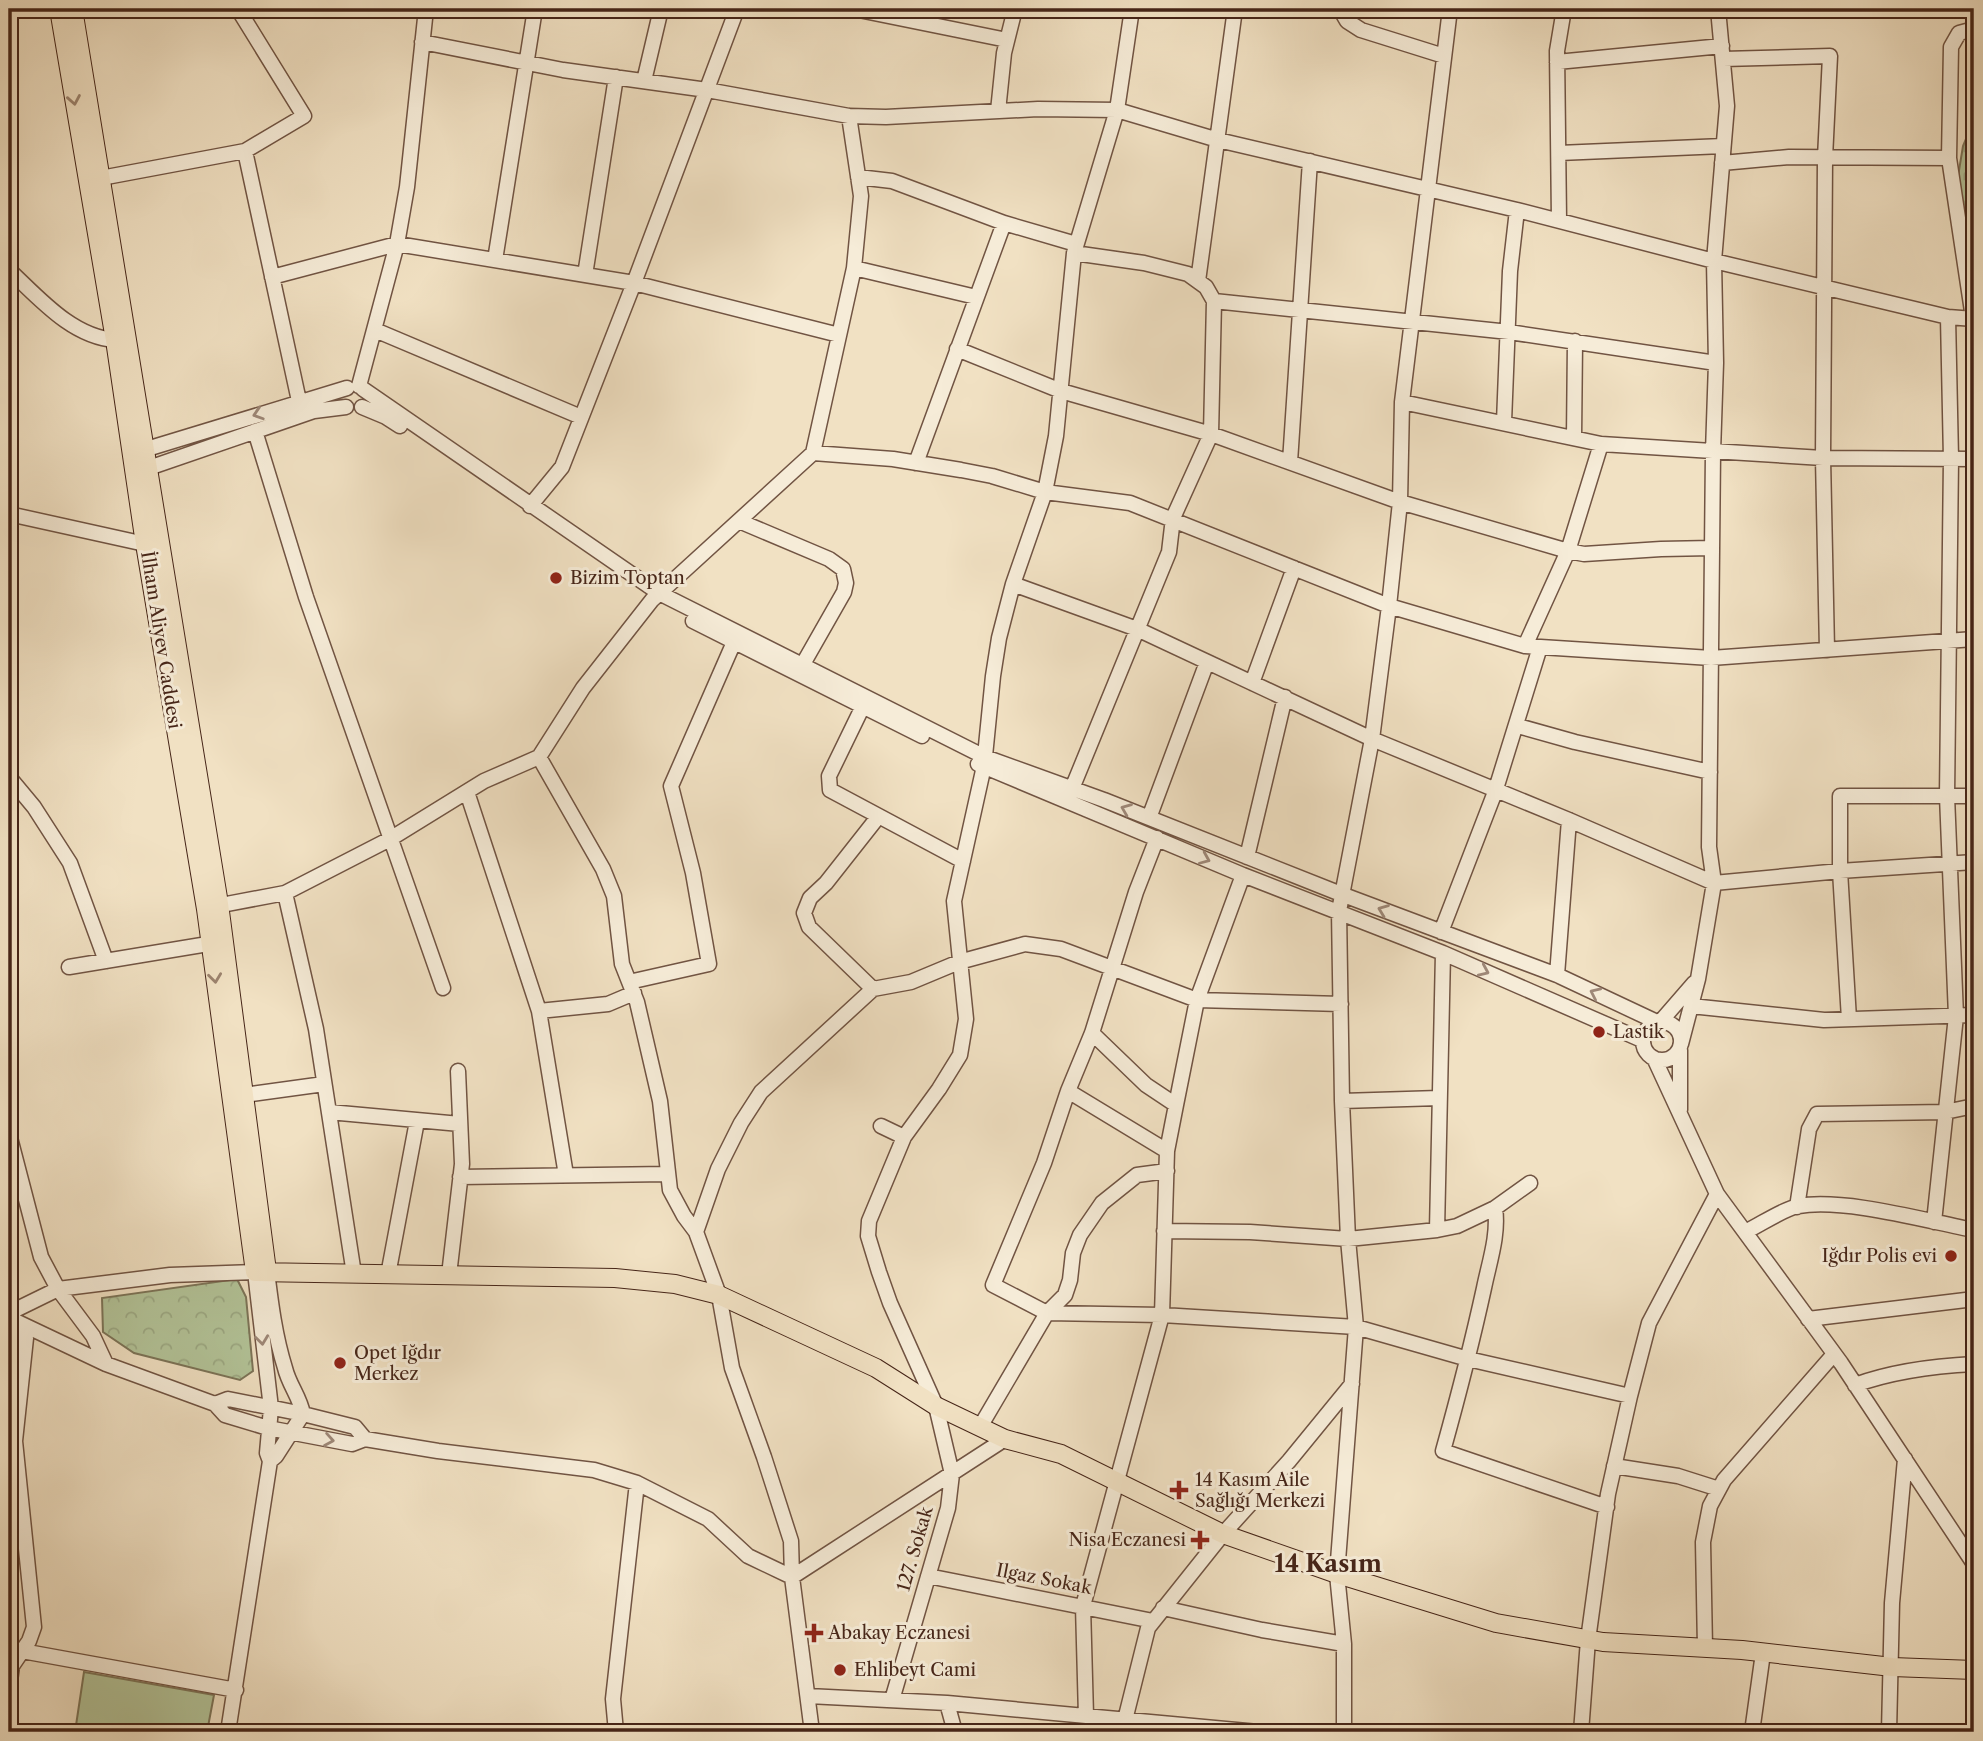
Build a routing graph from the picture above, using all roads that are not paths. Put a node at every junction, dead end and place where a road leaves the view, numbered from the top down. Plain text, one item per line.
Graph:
1 (59, 9) edge
2 (73, 9) edge
3 (238, 9) edge
4 (426, 9) edge
5 (535, 9) edge
6 (661, 9) edge
7 (737, 9) edge
8 (857, 9) edge
9 (1015, 9) edge
10 (1132, 9) edge
11 (1235, 9) edge
12 (1340, 9) edge
13 (1450, 9) edge
14 (1563, 9) edge
15 (1718, 9) edge
16 (1974, 29) edge
17 (1007, 40) junction
18 (422, 42) junction
19 (1723, 52) junction
20 (1444, 55) junction
21 (1557, 62) junction
22 (527, 63) junction
23 (616, 77) junction
24 (644, 81) junction
25 (707, 90) junction
26 (1117, 110) junction
27 (998, 111) junction
28 (849, 116) junction
29 (1218, 140) junction
30 (1723, 146) junction
31 (245, 151) junction
32 (1559, 153) junction
33 (1825, 158) junction
34 (1949, 158) junction
35 (1310, 161) junction
36 (1722, 163) junction
37 (858, 177) junction
38 (102, 178) junction
39 (1428, 190) junction
40 (1517, 210) junction
41 (1559, 220) junction
42 (1004, 223) junction
43 (397, 244) junction
44 (1075, 249) junction
45 (495, 260) junction
46 (1714, 261) junction
47 (854, 268) junction
48 (9, 270) edge
49 (585, 275) junction
50 (272, 277) junction
51 (1198, 281) junction
52 (634, 283) junction
53 (1826, 287) junction
54 (976, 297) junction
55 (1214, 301) junction
56 (1301, 311) junction
57 (1948, 317) junction
58 (1973, 318) edge
59 (1413, 321) junction
60 (374, 330) junction
61 (1509, 332) junction
62 (839, 335) junction
63 (115, 341) junction
64 (1575, 341) junction
65 (957, 349) junction
66 (1716, 363) junction
67 (356, 388) junction
68 (1061, 391) junction
69 (299, 401) junction
70 (1402, 402) junction
71 (346, 407) junction
72 (362, 407) junction
73 (581, 418) junction
74 (1504, 422) junction
75 (255, 431) junction
76 (1211, 434) junction
77 (1574, 438) junction
78 (1601, 444) junction
79 (138, 451) junction
80 (1713, 452) junction
81 (813, 453) junction
82 (1823, 458) junction
83 (1951, 459) junction
84 (1974, 459) edge
85 (1290, 462) junction
86 (916, 463) junction
87 (141, 471) junction
88 (1045, 492) junction
89 (1400, 502) junction
90 (530, 506) junction
91 (9, 514) edge
92 (1173, 518) junction
93 (739, 521) junction
94 (145, 544) junction
95 (1712, 548) junction
96 (1568, 551) junction
97 (1294, 568) junction
98 (1013, 584) junction
99 (655, 597) junction
100 (1389, 606) junction
101 (1137, 629) junction
102 (1974, 639) edge
103 (1950, 640) junction
104 (734, 642) junction
105 (1533, 647) junction
106 (1827, 650) junction
107 (1711, 658) junction
108 (1207, 662) junction
109 (803, 664) junction
110 (1252, 683) junction
111 (1285, 697) junction
112 (863, 706) junction
113 (1518, 726) junction
114 (1372, 739) junction
115 (539, 757) junction
116 (984, 762) junction
117 (1710, 772) junction
118 (9, 777) edge
119 (467, 792) junction
120 (1496, 792) junction
121 (1070, 795) junction
122 (1947, 796) junction
123 (1974, 796) edge
124 (878, 817) junction
125 (1149, 818) junction
126 (1569, 820) junction
127 (1157, 838) junction
128 (390, 839) junction
129 (1247, 858) junction
130 (963, 862) junction
131 (1974, 862) edge
132 (1951, 863) junction
133 (1840, 871) junction
134 (1243, 875) junction
135 (1714, 883) junction
136 (285, 893) junction
137 (1341, 894) junction
138 (212, 907) junction
139 (1339, 911) junction
140 (1441, 932) junction
141 (217, 942) junction
142 (1443, 953) junction
143 (106, 961) junction
144 (959, 962) junction
145 (69, 967) dead end
146 (1114, 968) junction
147 (1557, 975) junction
148 (1698, 979) junction
149 (443, 988) dead end
150 (632, 988) junction
151 (873, 989) junction
152 (1197, 1000) junction
153 (1341, 1004) junction
154 (1691, 1006) junction
155 (539, 1011) junction
156 (1974, 1015) edge
157 (1956, 1016) junction
158 (1849, 1019) junction
159 (1659, 1022) junction
160 (1092, 1033) junction
161 (1643, 1040) junction
162 (1680, 1047) junction
163 (1654, 1058) junction
164 (458, 1071) dead end
165 (324, 1084) junction
166 (1069, 1091) junction
167 (244, 1095) junction
168 (1439, 1098) junction
169 (1342, 1101) junction
170 (1175, 1105) junction
171 (1974, 1106) edge
172 (329, 1112) junction
173 (1945, 1112) junction
174 (1680, 1118) junction
175 (417, 1121) junction
176 (460, 1124) junction
177 (881, 1126) dead end
178 (9, 1134) edge
179 (904, 1137) junction
180 (1167, 1151) junction
181 (1167, 1171) junction
182 (667, 1174) junction
183 (566, 1175) junction
184 (460, 1177) junction
185 (1530, 1183) dead end
186 (1717, 1194) junction
187 (1797, 1206) junction
188 (1495, 1208) junction
189 (1934, 1222) junction
190 (1437, 1230) junction
191 (1974, 1230) edge
192 (1164, 1231) junction
193 (696, 1232) junction
194 (1745, 1232) junction
195 (1349, 1240) junction
196 (261, 1272) junction
197 (354, 1274) junction
198 (388, 1275) junction
199 (449, 1275) junction
200 (58, 1289) junction
201 (719, 1295) junction
202 (1974, 1299) edge
203 (1047, 1313) junction
204 (1162, 1315) junction
205 (9, 1317) edge
206 (1808, 1319) junction
207 (1356, 1327) junction
208 (1834, 1354) junction
209 (1468, 1360) junction
210 (106, 1364) junction
211 (1974, 1364) edge
212 (1352, 1384) junction
213 (1855, 1385) junction
214 (1630, 1396) junction
215 (215, 1404) junction
216 (936, 1406) junction
217 (271, 1408) junction
218 (303, 1414) junction
219 (980, 1427) junction
220 (268, 1428) junction
221 (292, 1433) junction
222 (365, 1439) junction
223 (1005, 1439) junction
224 (1905, 1459) junction
225 (270, 1461) junction
226 (1614, 1466) junction
227 (952, 1474) junction
228 (1116, 1480) junction
229 (638, 1483) junction
230 (1719, 1489) junction
231 (1606, 1507) junction
232 (1223, 1534) junction
233 (1974, 1564) edge
234 (1337, 1574) junction
235 (928, 1576) junction
236 (792, 1577) junction
237 (1083, 1606) junction
238 (1163, 1608) junction
239 (1153, 1621) junction
240 (1588, 1640) junction
241 (1344, 1644) junction
242 (1705, 1648) junction
243 (22, 1651) junction
244 (1763, 1653) junction
245 (1892, 1667) junction
246 (1974, 1670) edge
247 (9, 1689) edge
248 (236, 1690) junction
249 (808, 1696) junction
250 (892, 1700) junction
251 (947, 1703) junction
252 (1086, 1716) junction
253 (1124, 1726) edge
254 (228, 1732) edge
255 (616, 1732) edge
256 (812, 1732) edge
257 (955, 1732) edge
258 (1258, 1732) edge
259 (1344, 1732) edge
260 (1581, 1732) edge
261 (1752, 1732) edge
262 (1889, 1732) edge

1 -> 63 main road, İlham Aliyev Caddesi
2 - 38 main road, İlham Aliyev Caddesi
3 - 31 street
4 - 18 street
5 - 22 street
6 - 24 street
7 - 25 street
8 - 17 street
9 - 17 street
10 - 26 street, 127. Sokak
11 - 29 street
12 - 20 street
13 - 20 street
14 - 21 street
15 - 19 street
16 - 34 street
17 - 27 street
18 - 22 street
18 - 43 street
19 - 21 street
19 - 30 street
19 - 33 street
20 - 39 street
21 - 32 street
22 - 23 street
22 - 45 street
23 - 24 street
23 - 49 street
24 - 25 street
25 - 28 street
25 - 52 street
26 - 27 street
26 - 29 street
26 - 44 street, 127. Sokak
27 - 28 street
28 - 37 street
29 - 35 street
29 - 51 street
30 - 32 street
30 - 36 street
31 - 38 street
31 - 50 street
32 - 41 street
33 - 34 street
33 - 36 street
33 - 53 street
34 - 58 street
35 - 39 street
35 - 56 street
36 - 46 street
37 - 42 street
37 - 47 street
38 - 79 main road, İlham Aliyev Caddesi
39 - 40 street
39 - 59 street
40 - 41 street
40 - 61 street
41 - 46 street
42 - 44 street
42 - 54 street
43 - 45 street
43 - 50 street
43 - 60 street
44 - 51 street
44 - 68 street, 127. Sokak
45 - 49 street
46 - 53 street
46 - 66 street
47 - 54 street
47 - 62 street
48 - 63 street
49 - 52 street
50 - 69 street
51 - 55 street
52 - 62 street
52 - 73 street
53 - 57 street
53 - 82 street
54 - 65 street
55 - 56 street
55 - 76 street
56 - 59 street
56 - 85 street
57 - 58 street
57 - 83 street
59 - 61 street
59 - 70 street
60 - 67 street
60 - 73 street
61 - 64 street
61 - 74 street
62 - 81 street
63 - 79 main road, İlham Aliyev Caddesi
64 - 66 street
64 - 77 street
65 - 68 street
65 - 86 street
66 - 80 street
67 - 69 street
67 - 71 street
67 - 72 street
67 - 90 street
68 - 76 street
68 - 88 street, 127. Sokak
69 -> 79 street
70 - 74 street
70 - 89 street
71 - 72 street
71 - 75 street
72 - 99 street
73 - 90 street
74 - 77 street
75 - 87 street
75 - 128 street
76 - 85 street
76 - 92 street
77 - 78 street
78 - 80 street
78 - 96 street
79 - 87 main road, İlham Aliyev Caddesi
80 - 82 street
80 - 95 street
81 - 86 street
81 - 93 street
82 - 83 street
82 - 106 street
83 - 84 street
83 - 103 street
85 - 89 street
86 - 88 street
87 - 94 main road, İlham Aliyev Caddesi
87 - 138 main road, İlham Aliyev Caddesi
88 - 92 street
88 - 98 street, 127. Sokak
89 - 96 street
89 - 100 street
90 - 99 street
91 - 94 street
92 - 97 street
92 - 101 street
93 - 99 street
93 - 109 street
94 - 138 main road, İlham Aliyev Caddesi
95 - 96 street
95 - 107 street
96 - 105 street
97 - 100 street
97 - 110 street
98 - 101 street
98 - 116 street, 127. Sokak
99 - 104 street
99 - 109 street
99 - 115 street
100 - 105 street
100 - 114 street
101 - 108 street
101 - 121 street
102 - 103 street
103 - 106 street
103 - 122 street
104 - 112 street
104 - 150 street
105 - 107 street
105 - 113 street
106 - 107 street
107 - 117 street
108 - 110 street
108 - 125 street
109 - 116 street
110 - 111 street
111 - 114 street
111 - 129 street
112 - 116 street
112 - 124 street
113 - 117 street
113 - 120 street
114 - 120 street
114 - 137 street
115 - 119 street
115 - 150 street
116 - 121 street
116 - 130 street, 127. Sokak
117 - 135 street
118 - 143 street
119 - 128 street
119 - 155 street
120 - 126 street
120 - 140 street
125 -> 121 street
121 - 127 street
122 - 123 street
122 - 132 street
122 - 133 street
124 - 130 street
124 - 151 street
125 - 129 street
126 - 135 street
126 - 147 street
127 -> 134 street
127 - 146 street
128 - 136 street
128 - 149 street
129 - 137 street
130 - 144 street, 127. Sokak
131 - 132 street
132 - 133 street
132 - 157 street
133 - 135 street
133 - 158 street
134 - 139 street
134 - 152 street
135 - 148 street
136 - 138 street
136 - 165 street
137 - 139 street
140 -> 137 street
138 - 141 main road, İlham Aliyev Caddesi
139 - 142 street
139 - 153 street
140 - 147 street
141 - 143 street
141 - 167 main road, İlham Aliyev Caddesi
141 -> 196 main road, İlham Aliyev Caddesi
142 -> 161 street
142 - 168 street
143 - 145 street
144 - 146 street
144 - 151 street
144 - 179 street, 127. Sokak
146 - 152 street
146 - 160 street
159 -> 147 street
148 - 154 street
148 - 159 street
150 - 155 street
150 - 182 street
151 - 193 street
152 - 153 street
152 - 170 street
153 - 169 street
154 - 158 street
154 - 162 street
155 - 183 street
156 - 157 street
157 - 158 street
157 - 173 street
159 - 161 street
159 - 162 street
160 - 166 street
160 - 170 street
161 - 163 street
162 - 163 street
162 - 174 street
163 - 174 street
164 - 176 street
165 - 167 street
165 - 172 street
166 - 180 street
166 - 203 street
167 - 196 main road, İlham Aliyev Caddesi
168 - 169 street
168 - 190 street
169 - 195 street
170 - 180 street
171 - 173 street
172 - 175 street
172 - 197 street
173 - 187 street
173 - 189 street
174 - 186 street
175 - 176 street
175 - 198 street
176 - 184 street
177 - 179 street
178 - 200 street
179 - 216 street, 127. Sokak
180 - 181 street
181 - 192 street
181 - 203 street
182 - 183 street
182 - 193 street
183 - 184 street
184 - 199 street
185 - 188 street
186 - 194 street
186 - 214 street
187 - 189 street
187 - 194 street
188 - 190 street
188 - 209 street
189 - 191 street
190 - 195 street
192 - 195 street
192 - 204 street
193 - 201 street
194 - 206 street
195 - 207 street
196 - 197 main road
196 - 200 street
196 -> 217 street
196 - 218 street
197 - 198 main road
198 - 199 main road
199 - 201 main road
200 - 205 street
200 - 210 street
201 - 216 main road
201 - 236 street
202 - 206 street
203 - 204 street
203 - 219 street
204 - 207 street
204 - 228 street
205 - 210 street
205 - 243 street
206 - 208 street
207 - 209 street
207 - 212 street
208 - 213 street
208 - 230 street
209 - 214 street
209 - 231 street
210 - 215 street
211 - 213 street
212 - 232 street
212 - 234 street
213 - 224 street
214 - 226 street
215 - 217 street
215 - 220 street
216 - 219 main road
216 - 227 street, 127. Sokak
217 - 218 street
217 - 220 street
218 - 221 street
218 - 222 street
219 - 223 main road
220 - 221 street
220 - 225 street
221 -> 222 street
221 - 225 street
222 - 229 street
223 - 227 street
223 - 228 main road
224 - 233 street
224 - 245 street
225 - 248 street
226 - 230 street
226 - 231 street
227 - 235 street, 127. Sokak
227 - 236 street
228 - 232 main road
228 - 237 street
229 - 236 street
229 - 255 street
230 - 242 street
231 - 240 street
232 - 234 main road
232 - 238 street
234 - 240 main road
234 - 241 street
235 - 237 street, Ilgaz Sokak
235 - 250 street, 127. Sokak
236 - 249 street
237 - 239 street, Ilgaz Sokak
237 - 252 street
238 - 239 street
238 - 241 street
239 - 253 street
240 - 242 main road
240 - 260 street
241 - 259 street
242 - 244 main road
243 - 247 street
243 - 248 street
244 - 245 main road
244 - 261 street
245 - 246 main road
245 - 262 street
248 - 254 street
249 - 250 street
249 - 256 street
250 - 251 street
251 - 252 street
251 - 257 street
252 - 253 street
253 - 258 street

